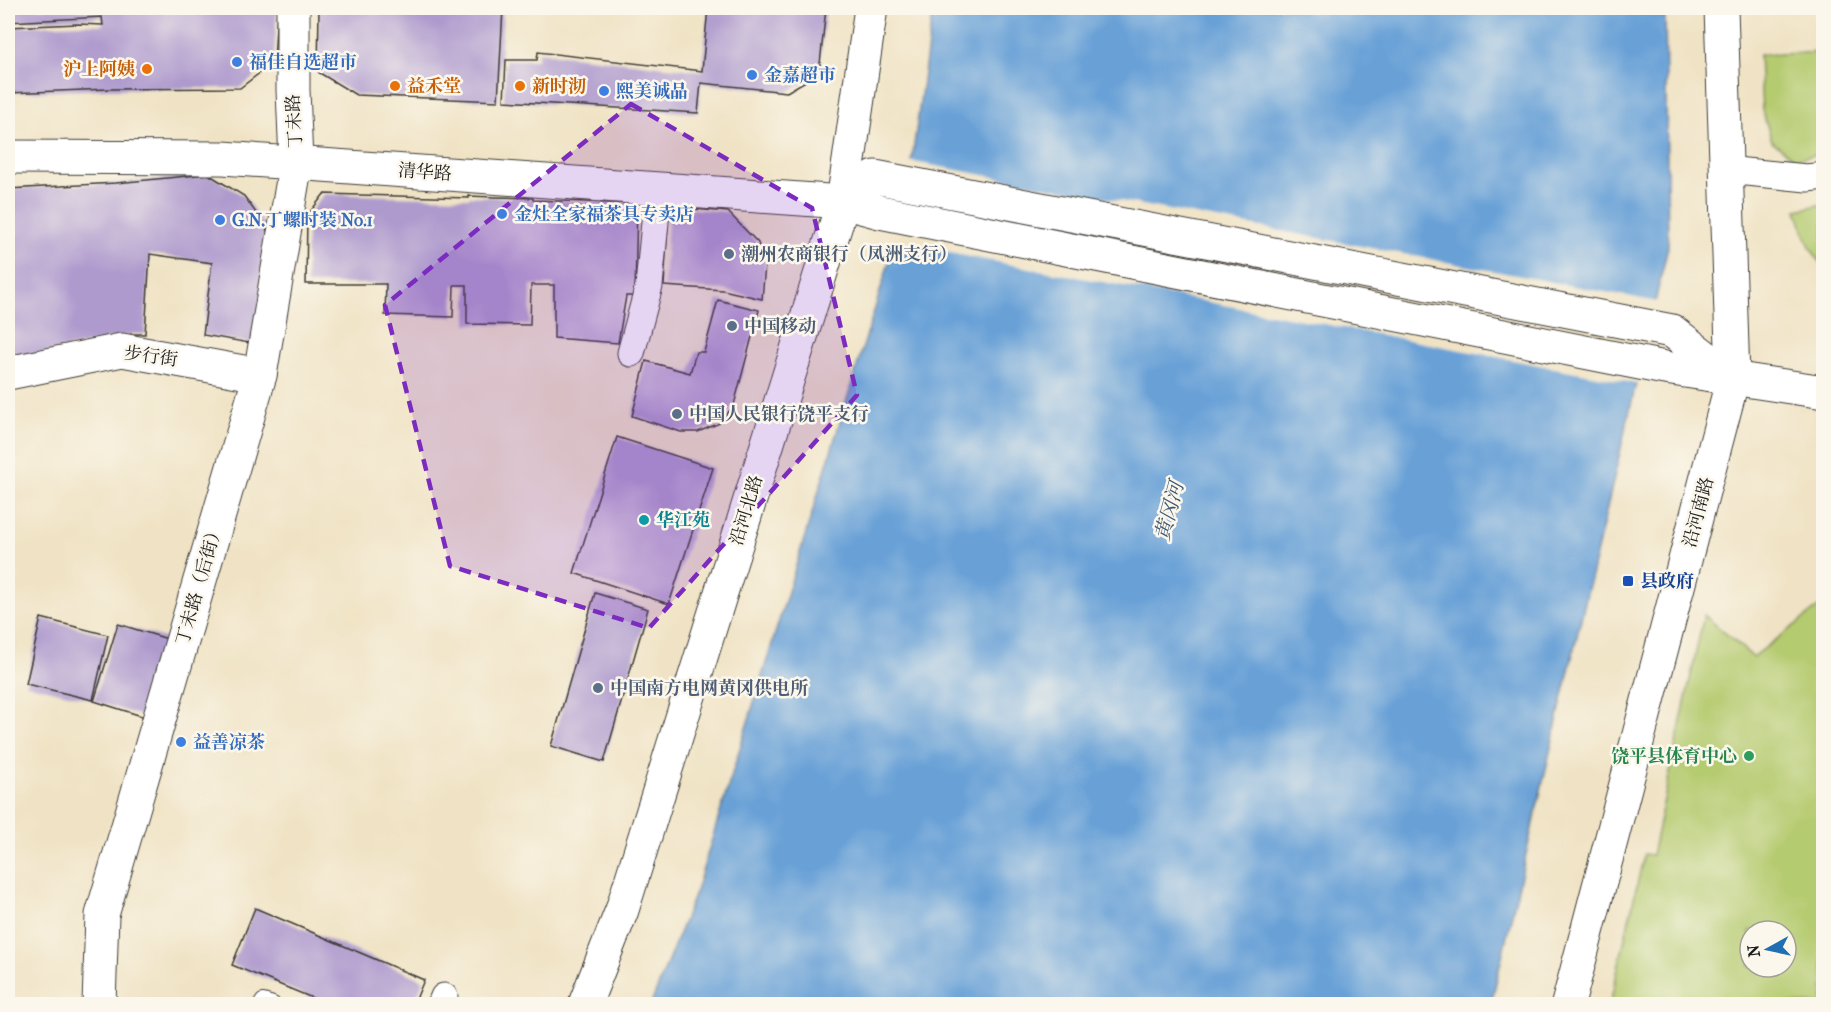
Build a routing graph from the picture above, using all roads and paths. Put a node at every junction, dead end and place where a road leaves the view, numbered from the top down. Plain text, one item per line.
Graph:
1 (293, 8) edge
2 (872, 8) edge
3 (1721, 8) edge
4 (8, 157) edge
5 (296, 162) junction
6 (1725, 170) junction
7 (1824, 176) edge
8 (658, 190) junction
9 (843, 202) junction
10 (632, 353) dead end
11 (8, 373) edge
12 (260, 375) junction
13 (1733, 378) junction
14 (1824, 392) edge
15 (99, 1005) edge
16 (261, 1005) edge
17 (273, 1005) edge
18 (585, 1005) edge
19 (1568, 1005) edge

1 - 5 main road, 丁未路
2 - 9 main road, 沿河北路
3 - 6 main road, 沿河南路
4 - 5 main road, 清华路
5 - 8 main road, 清华路
5 - 12 main road, 丁未路（后街）
6 - 7 street
6 - 13 main road, 沿河南路
8 - 9 main road, 清华路
8 - 10 street
9 - 13 main road, 清华路
9 - 18 main road, 沿河北路
11 - 12 main road, 步行街
12 - 15 main road, 丁未路（后街）
13 - 14 main road, 清华路
13 - 19 main road, 沿河南路
16 - 17 lane

